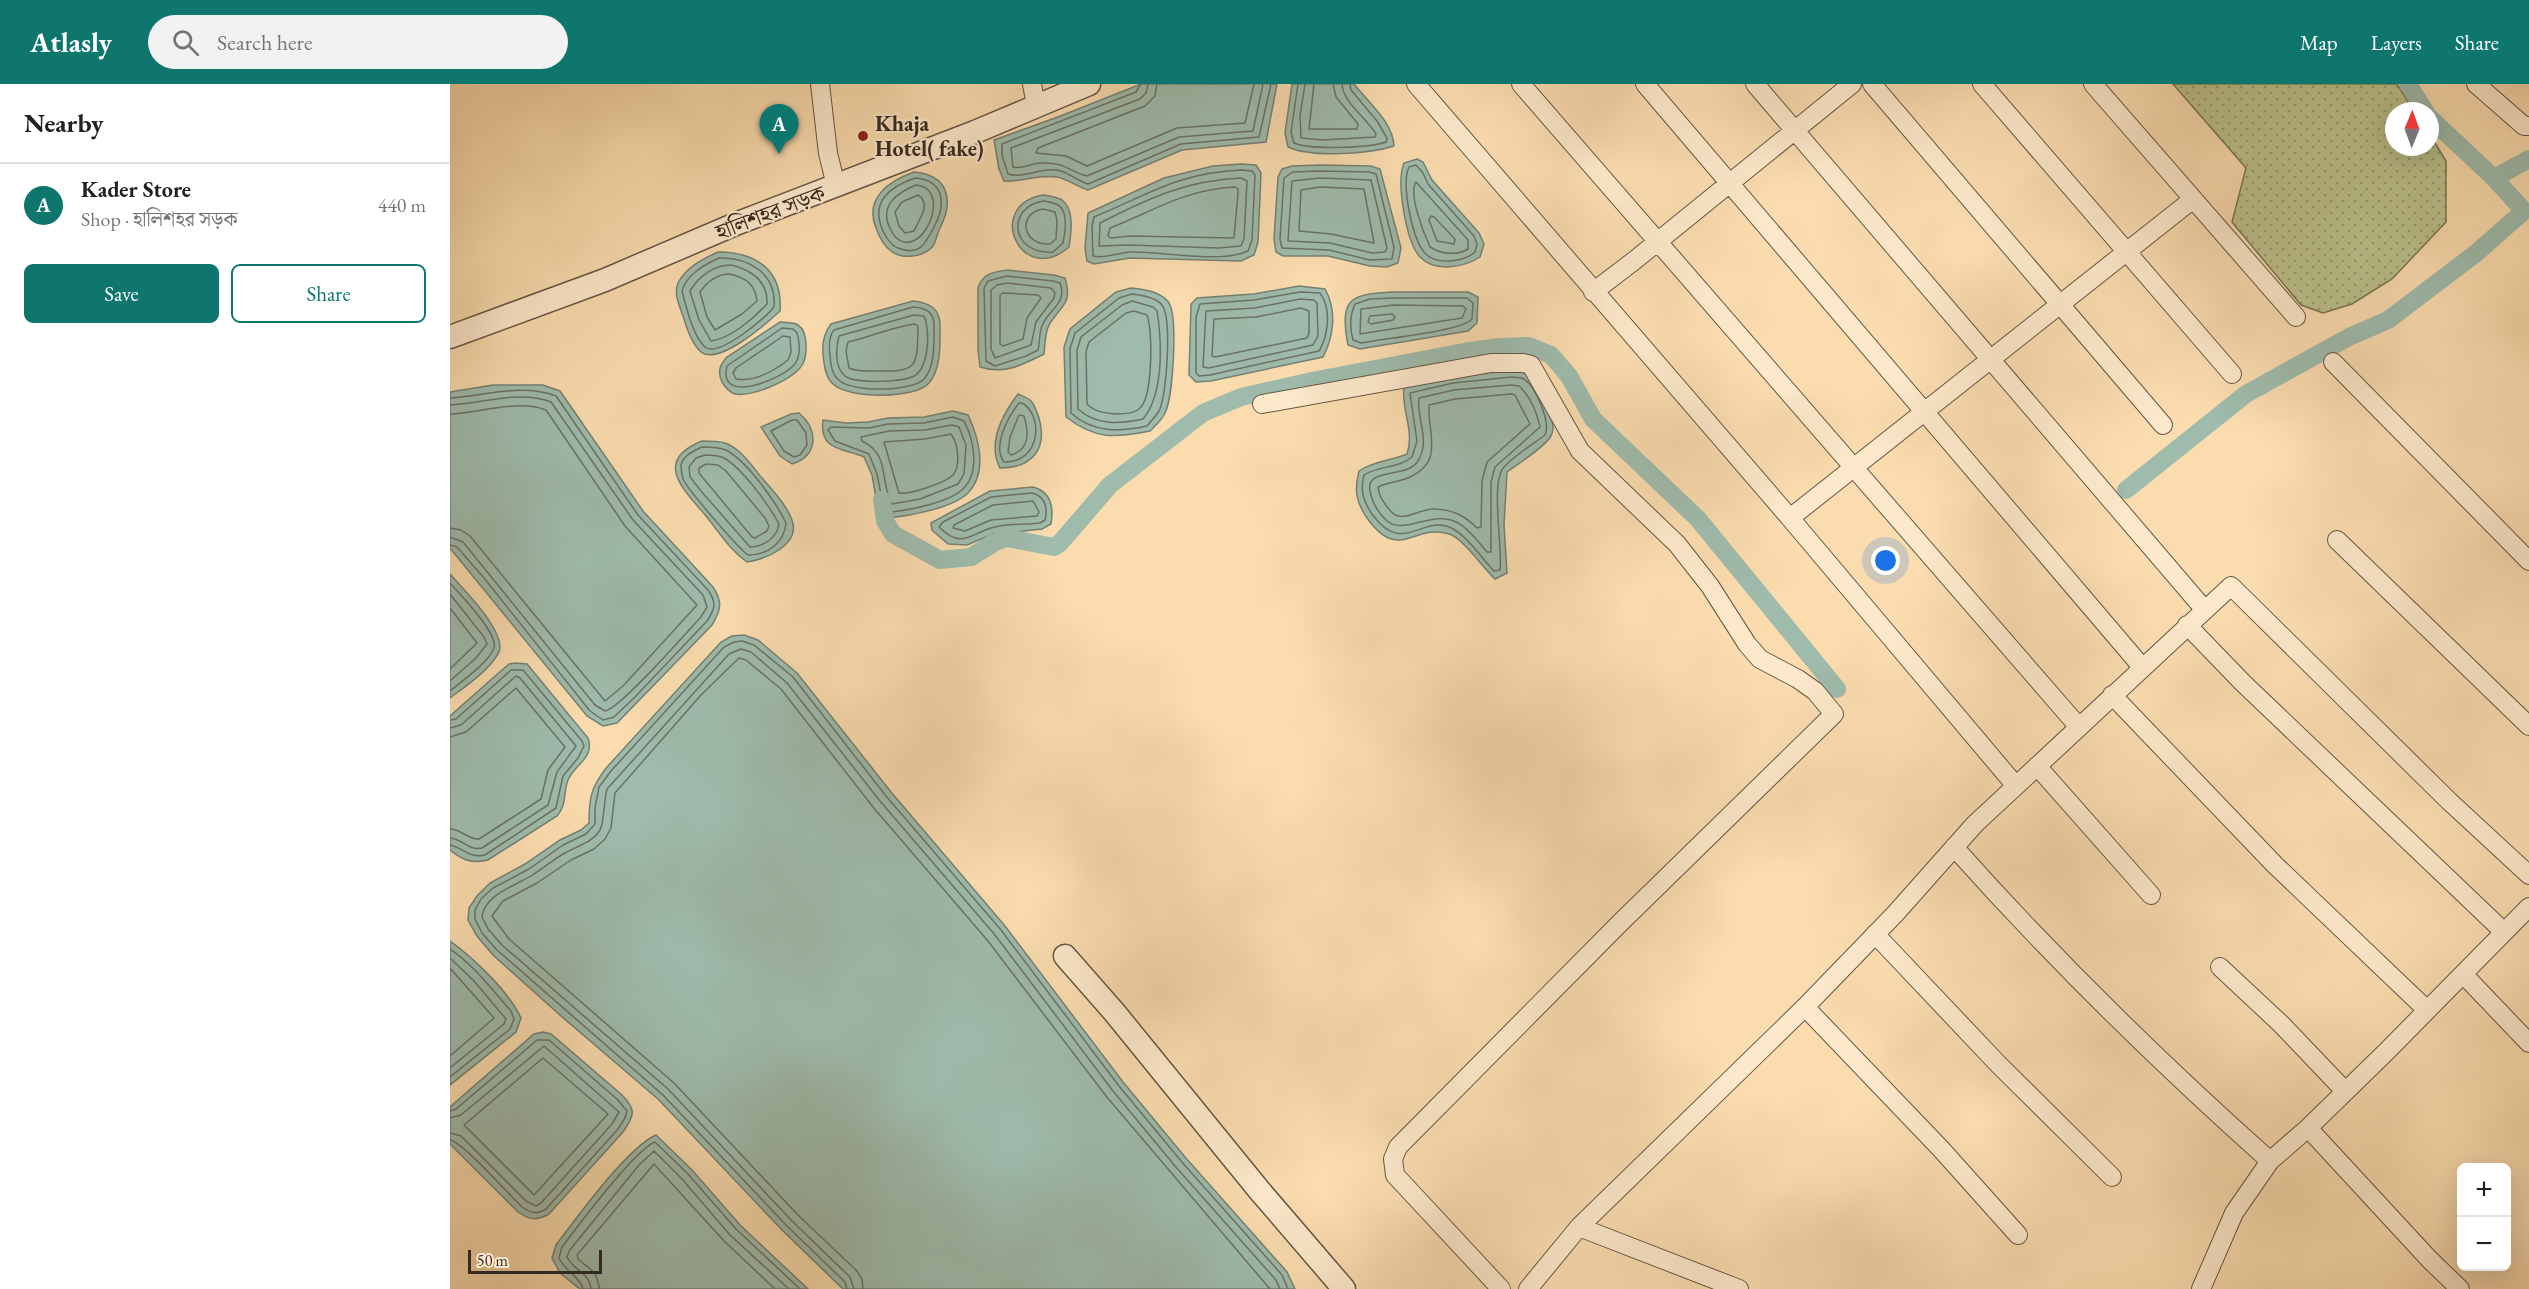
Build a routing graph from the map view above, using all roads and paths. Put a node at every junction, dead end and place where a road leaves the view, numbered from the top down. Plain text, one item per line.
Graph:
1 (819, 84) edge
2 (1032, 84) edge
3 (1089, 84) edge
4 (1416, 84) edge
5 (1521, 84) edge
6 (1645, 84) edge
7 (1755, 84) edge
8 (1852, 84) edge
9 (1872, 84) edge
10 (1982, 84) edge
11 (2093, 84) edge
12 (2476, 84) edge
13 (1036, 106) junction
14 (2529, 126) edge
15 (1795, 130) junction
16 (1730, 183) junction
17 (836, 186) junction
18 (2192, 200) junction
19 (1658, 242) junction
20 (2125, 253) junction
21 (1593, 292) junction
22 (2060, 304) junction
23 (2296, 317) dead end
24 (450, 337) edge
25 (1990, 360) junction
26 (2333, 362) dead end
27 (2232, 374) dead end
28 (1262, 404) dead end
29 (1924, 412) junction
30 (2163, 425) dead end
31 (1853, 468) junction
32 (1790, 518) junction
33 (2337, 540) dead end
34 (2529, 561) edge
35 (2205, 609) junction
36 (2187, 625) junction
37 (2142, 667) junction
38 (2112, 695) junction
39 (2078, 726) junction
40 (2529, 726) edge
41 (2037, 766) junction
42 (2016, 786) junction
43 (1954, 847) junction
44 (2529, 875) edge
45 (2151, 895) dead end
46 (2529, 907) edge
47 (2504, 932) junction
48 (1875, 934) junction
49 (1065, 956) dead end
50 (2220, 968) dead end
51 (2463, 974) junction
52 (1805, 1007) junction
53 (2427, 1010) junction
54 (2529, 1043) edge
55 (2345, 1091) junction
56 (2308, 1128) junction
57 (2270, 1161) junction
58 (2112, 1177) dead end
59 (1579, 1227) junction
60 (2018, 1235) dead end
61 (1344, 1289) edge
62 (1501, 1289) edge
63 (1528, 1289) edge
64 (1739, 1289) edge
65 (2201, 1289) edge
66 (2460, 1289) edge

1 - 17 street
2 - 13 street
3 - 13 street, হালিশহর সড়ক
4 - 21 street
5 - 19 street
6 - 16 street
7 - 15 street
8 - 15 street
9 - 22 street
10 - 20 street
11 - 18 street
12 - 14 street
13 - 17 street, হালিশহর সড়ক
15 - 16 street
15 - 25 street
16 - 19 street
16 - 29 street
17 - 24 street, হালিশহর সড়ক
18 - 20 street
18 - 23 street
19 - 21 street
19 - 31 street
20 - 22 street
20 - 27 street
21 - 32 street
22 - 25 street
22 - 30 street
25 - 29 street
25 - 35 street
26 - 34 street
28 - 62 street
29 - 31 street
29 - 37 street
31 - 32 street
31 - 39 street
32 - 42 street
33 - 40 street
35 - 36 street
35 - 44 street
36 - 37 street
36 - 47 street
37 - 38 street
38 - 39 street
38 - 53 street
39 - 41 street
41 - 42 street
41 - 45 street
42 - 43 street
43 - 48 street
43 - 57 street
46 - 47 street
47 - 51 street
48 - 52 street
48 - 58 street
49 - 61 street
50 - 55 street
51 - 53 street
51 - 54 street
52 - 59 street
52 - 60 street
53 - 55 street
55 - 56 street
56 - 57 street
56 - 66 street
57 - 65 street
59 - 63 street
59 - 64 street

